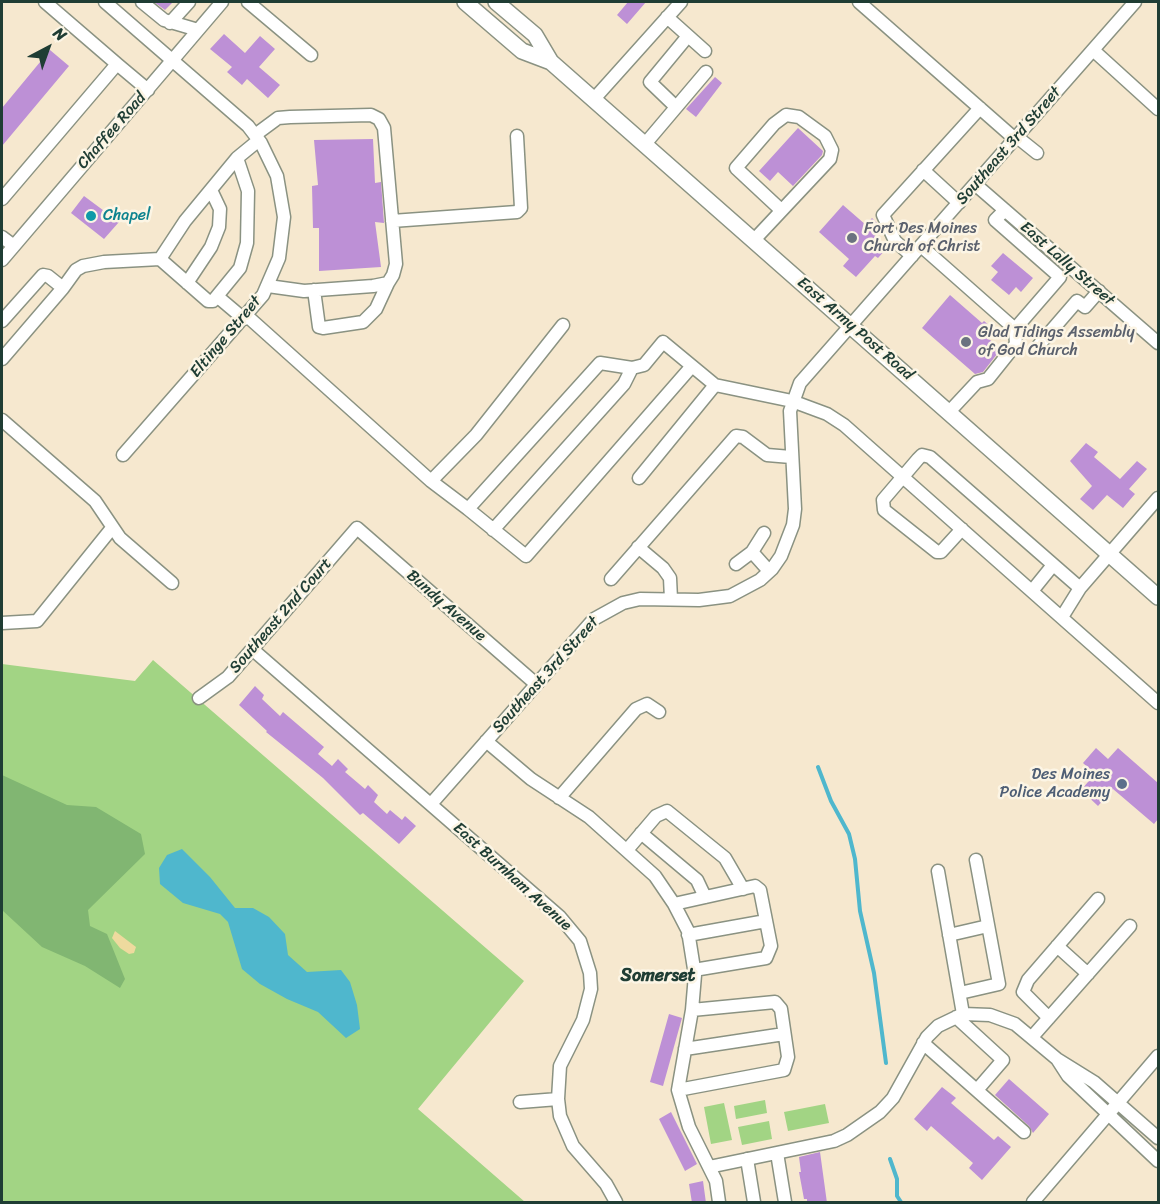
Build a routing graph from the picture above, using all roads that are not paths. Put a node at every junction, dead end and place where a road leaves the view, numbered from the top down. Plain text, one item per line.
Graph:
1 (45, 2) edge
2 (105, 2) edge
3 (142, 2) edge
4 (189, 2) edge
5 (222, 2) edge
6 (248, 2) edge
7 (465, 2) edge
8 (496, 2) edge
9 (681, 2) edge
10 (859, 2) edge
11 (1135, 2) edge
12 (667, 17) junction
13 (170, 23) junction
14 (198, 30) junction
15 (688, 36) junction
16 (1093, 50) junction
17 (705, 51) dead end
18 (311, 55) dead end
19 (173, 61) junction
20 (551, 62) junction
21 (117, 64) junction
22 (706, 72) dead end
23 (148, 90) junction
24 (594, 99) junction
25 (676, 107) junction
26 (980, 108) junction
27 (1158, 109) edge
28 (517, 136) dead end
29 (257, 138) junction
30 (1016, 138) junction
31 (645, 144) junction
32 (1037, 153) dead end
33 (237, 158) junction
34 (923, 170) junction
35 (976, 185) junction
36 (212, 190) junction
37 (2, 199) edge
38 (959, 203) junction
39 (781, 210) junction
40 (1005, 210) junction
41 (392, 221) junction
42 (2, 237) edge
43 (754, 240) junction
44 (14, 246) junction
45 (921, 246) junction
46 (912, 256) junction
47 (160, 259) junction
48 (2, 260) edge
49 (187, 283) junction
50 (388, 283) junction
51 (268, 286) junction
52 (63, 288) junction
53 (314, 290) junction
54 (1099, 291) junction
55 (218, 297) junction
56 (246, 317) junction
57 (2, 321) edge
58 (850, 325) junction
59 (563, 326) dead end
60 (1015, 329) junction
61 (1158, 343) edge
62 (1040, 345) dead end
63 (2, 359) edge
64 (692, 366) junction
65 (632, 368) junction
66 (715, 386) junction
67 (792, 401) junction
68 (949, 412) junction
69 (2, 420) edge
70 (123, 455) dead end
71 (791, 457) junction
72 (901, 477) junction
73 (639, 478) dead end
74 (431, 481) junction
75 (1158, 498) edge
76 (468, 509) junction
77 (112, 528) junction
78 (357, 528) joint
79 (962, 529) junction
80 (493, 530) junction
81 (764, 533) dead end
82 (638, 547) junction
83 (752, 552) junction
84 (1110, 554) junction
85 (735, 564) dead end
86 (1053, 565) junction
87 (769, 571) junction
88 (611, 579) dead end
89 (172, 583) dead end
90 (1080, 588) junction
91 (1032, 591) junction
92 (1158, 597) edge
93 (671, 599) junction
94 (1062, 618) junction
95 (2, 623) edge
96 (252, 649) junction
97 (536, 684) junction
98 (199, 698) dead end
99 (1158, 703) edge
100 (659, 712) dead end
101 (486, 741) junction
102 (559, 798) junction
103 (431, 804) junction
104 (641, 833) junction
105 (627, 850) junction
106 (976, 860) dead end
107 (938, 871) dead end
108 (743, 889) junction
109 (705, 897) junction
110 (1098, 898) dead end
111 (674, 904) junction
112 (766, 921) junction
113 (988, 926) junction
114 (1130, 926) dead end
115 (688, 935) junction
116 (949, 935) junction
117 (1057, 946) junction
118 (694, 970) junction
119 (1088, 974) junction
120 (960, 993) junction
121 (692, 1010) junction
122 (960, 1016) junction
123 (1049, 1018) junction
124 (784, 1034) junction
125 (1032, 1037) junction
126 (923, 1043) junction
127 (685, 1049) junction
128 (1158, 1056) edge
129 (1057, 1059) junction
130 (678, 1090) junction
131 (977, 1090) junction
132 (558, 1099) junction
133 (520, 1102) dead end
134 (1119, 1102) junction
135 (1109, 1114) junction
136 (1024, 1132) dead end
137 (1158, 1138) edge
138 (777, 1153) junction
139 (747, 1160) junction
140 (1158, 1161) edge
141 (710, 1167) junction
142 (616, 1203) edge
143 (719, 1203) edge
144 (754, 1203) edge
145 (785, 1203) edge
146 (1032, 1203) edge

1 - 21 street
2 - 19 street, Eltinge Street
3 - 13 street
4 - 13 street
5 - 14 street, Chaffee Road
6 - 18 street
7 - 20 main road, East Army Post Road
8 - 20 main road, East Army Post Road
9 - 12 street
10 - 26 street
11 - 16 street, Southeast 3rd Street
12 - 15 street
12 - 24 street
13 - 14 street
14 - 19 street, Chaffee Road
15 - 17 street
15 - 25 street
16 - 27 street
16 - 30 street, Southeast 3rd Street
19 - 23 street, Chaffee Road
19 - 29 street, Eltinge Street
20 - 24 main road, East Army Post Road
21 - 23 street
21 - 37 street
22 - 25 street
23 - 44 street, Chaffee Road
24 - 31 main road, East Army Post Road
25 - 31 street
26 - 30 street
26 - 34 street
28 - 41 street
29 - 33 street
29 - 41 street
29 - 51 street, Eltinge Street
30 - 32 street
30 - 35 street, Southeast 3rd Street
31 - 43 main road, East Army Post Road
33 - 36 street
33 - 55 street
34 - 38 street
34 - 46 street
35 - 38 street, Southeast 3rd Street
35 - 40 street, East Lally Street
36 - 47 street
36 - 49 street
38 - 45 street, Southeast 3rd Street
39 - 39 street
39 - 43 street
40 - 54 street, East Lally Street
40 - 60 street
41 - 50 street
42 - 44 street
43 - 58 main road, East Army Post Road
44 - 48 street, Chaffee Road
45 - 46 street, Southeast 3rd Street
45 - 60 street
46 - 58 street, Southeast 3rd Street
47 - 49 street
47 - 52 street
49 - 55 street
50 - 53 street
50 - 53 street
51 - 53 street
51 - 56 street, Eltinge Street
52 - 57 street
52 - 63 street
54 - 61 street, East Lally Street
54 - 62 street
55 - 56 street
56 - 70 street, Eltinge Street
56 - 74 street
58 - 67 street, Southeast 3rd Street
58 - 68 main road, East Army Post Road
59 - 74 street
60 - 68 street
64 - 65 street
64 - 66 street
64 - 80 street
65 - 76 street
65 - 80 street
66 - 67 street
66 - 73 street
67 - 71 street, Southeast 3rd Street
67 - 72 street
68 - 84 main road, East Army Post Road
69 - 77 street
71 - 82 street
71 - 87 street, Southeast 3rd Street
72 - 79 street
72 - 79 street
72 - 86 street
74 - 76 street
75 - 84 street
76 - 80 street
77 - 89 street
77 - 95 street
78 - 96 street, Southeast 2nd Court
78 - 97 street, Bundy Avenue
79 - 91 street
81 - 83 street
82 - 88 street
82 - 93 street
83 - 85 street
83 - 87 street
84 - 90 street
84 - 92 main road, East Army Post Road
86 - 90 street
86 - 91 street
87 - 93 street, Southeast 3rd Street
90 - 94 street
91 - 94 street
93 - 97 street, Southeast 3rd Street
94 - 99 street
96 - 98 street, Southeast 2nd Court
96 - 103 street, East Burnham Avenue
97 - 101 street, Southeast 3rd Street
100 - 102 street
101 - 102 street
101 - 103 street, Southeast 3rd Street
102 - 105 street
103 - 132 street, East Burnham Avenue
104 - 105 street
104 - 108 street
104 - 109 street
105 - 111 street
106 - 113 street
107 - 116 street
108 - 109 street
108 - 112 street
109 - 111 street
110 - 117 street
111 - 115 street
112 - 115 street
112 - 118 street
113 - 116 street
113 - 120 street
114 - 119 street
115 - 118 street
116 - 120 street
117 - 119 street
117 - 123 street
118 - 121 street
119 - 123 street
120 - 122 street
121 - 124 street
121 - 127 street
122 - 125 street
122 - 126 street
122 - 131 street
123 - 125 street
124 - 127 street
124 - 130 street
125 - 129 street
126 - 131 street
126 - 138 street
127 - 130 street
128 - 134 street
129 - 134 street
129 - 135 street
130 - 141 street
131 - 136 street
132 - 133 street
132 - 142 street, East Burnham Avenue
134 - 135 street
134 - 137 street
135 - 140 street
135 - 146 street
138 - 139 street
138 - 145 street
139 - 141 street
139 - 144 street
141 - 143 street

